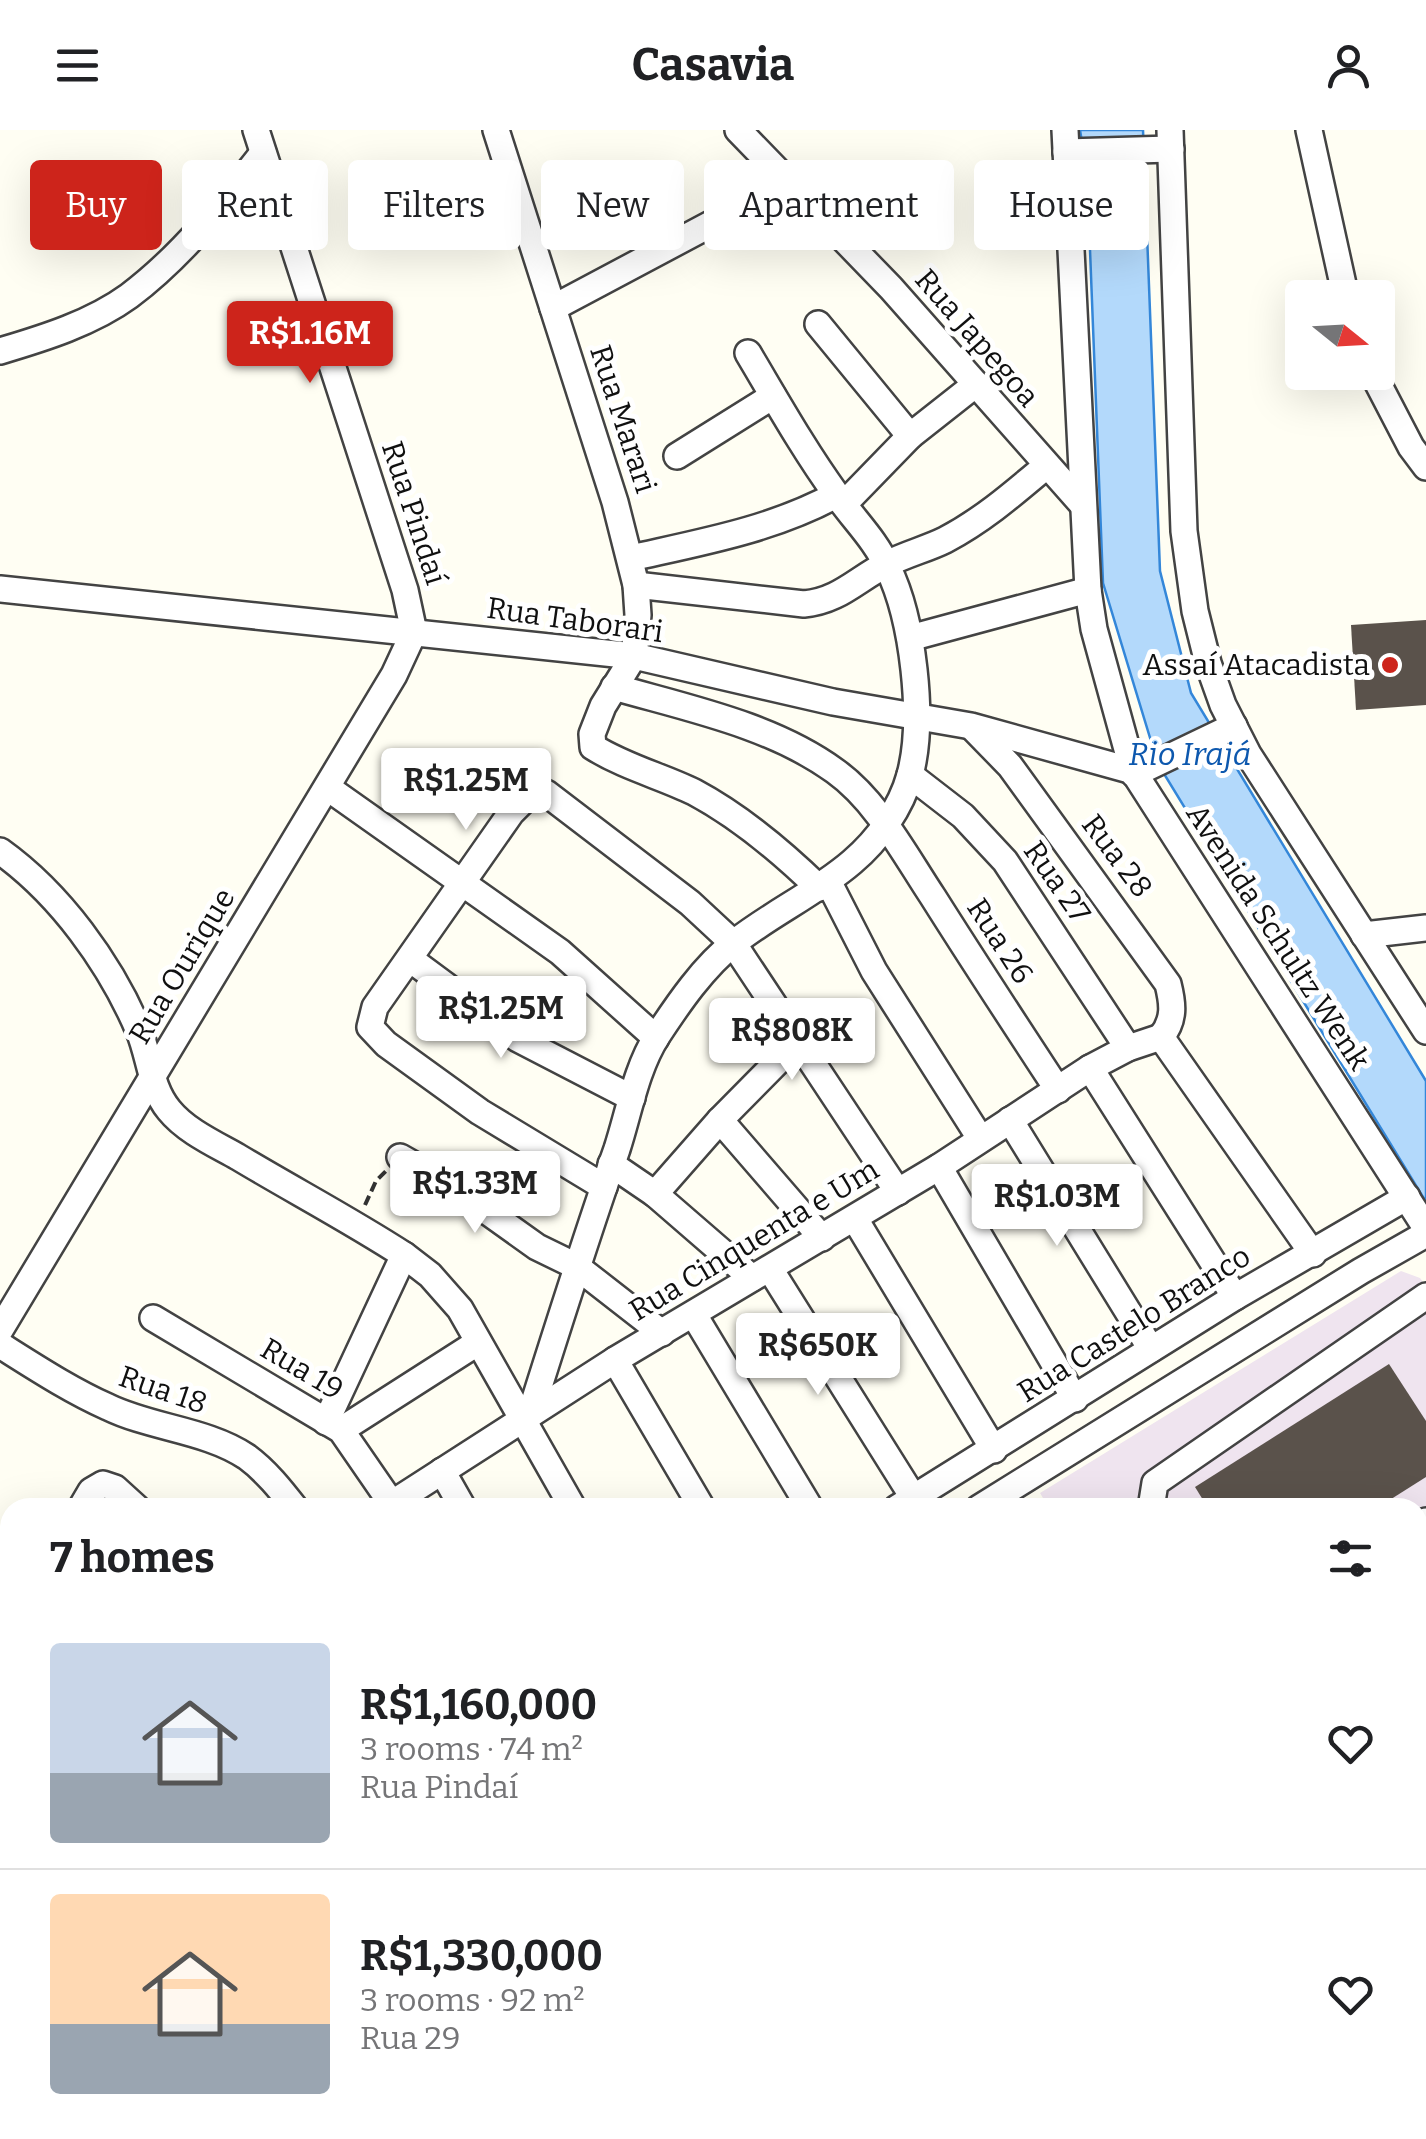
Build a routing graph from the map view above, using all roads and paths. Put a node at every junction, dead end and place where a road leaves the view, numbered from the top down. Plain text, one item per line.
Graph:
1 (496, 130) edge
2 (738, 130) edge
3 (1309, 130) edge
4 (1171, 140) edge
5 (1066, 141) edge
6 (260, 142) edge
7 (767, 160) edge
8 (704, 227) edge
9 (854, 250) edge
10 (1342, 280) edge
11 (553, 308) junction
12 (818, 324) dead end
13 (0, 351) edge
14 (748, 353) dead end
15 (976, 384) junction
16 (1381, 390) edge
17 (774, 396) junction
18 (910, 436) junction
19 (677, 456) dead end
20 (1046, 466) junction
21 (1426, 467) edge
22 (840, 499) junction
23 (1082, 504) junction
24 (632, 558) junction
25 (887, 564) junction
26 (636, 584) junction
27 (0, 589) edge
28 (1088, 590) junction
29 (414, 632) junction
30 (910, 638) junction
31 (634, 656) junction
32 (614, 687) junction
33 (915, 715) junction
34 (972, 726) junction
35 (1226, 730) junction
36 (1140, 770) junction
37 (910, 775) junction
38 (328, 788) junction
39 (885, 828) junction
40 (0, 851) edge
41 (465, 883) junction
42 (824, 885) junction
43 (1426, 928) edge
44 (1364, 935) junction
45 (733, 943) junction
46 (410, 959) junction
47 (1426, 1031) edge
48 (1161, 1037) junction
49 (656, 1038) junction
50 (798, 1041) junction
51 (1128, 1048) junction
52 (1090, 1068) junction
53 (152, 1078) junction
54 (1058, 1090) junction
55 (632, 1098) junction
56 (720, 1120) junction
57 (1010, 1120) junction
58 (980, 1138) junction
59 (400, 1157) joint
60 (939, 1167) junction
61 (608, 1176) junction
62 (898, 1192) junction
63 (656, 1194) junction
64 (1407, 1197) junction
65 (855, 1219) junction
66 (353, 1223) junction
67 (1426, 1231) edge
68 (822, 1238) junction
69 (1313, 1254) junction
70 (404, 1255) junction
71 (576, 1266) junction
72 (761, 1274) junction
73 (1426, 1296) edge
74 (1235, 1298) junction
75 (694, 1315) junction
76 (152, 1318) dead end
77 (0, 1330) edge
78 (662, 1333) junction
79 (477, 1343) junction
80 (0, 1345) edge
81 (1152, 1349) junction
82 (615, 1360) junction
83 (1075, 1399) junction
84 (526, 1417) junction
85 (333, 1426) junction
86 (994, 1450) junction
87 (442, 1470) junction
88 (87, 1498) edge
89 (126, 1498) edge
90 (288, 1498) edge
91 (382, 1498) edge
92 (400, 1498) edge
93 (457, 1498) edge
94 (567, 1498) edge
95 (696, 1498) edge
96 (804, 1498) edge
97 (902, 1498) edge
98 (912, 1498) edge
99 (995, 1498) edge
100 (1153, 1498) edge

1 - 11 street, Rua Marari
2 - 7 street, Rua Japegoa
3 - 10 street
4 - 5 street
4 - 35 street
5 - 23 street, Avenida Schultz Wenk
6 - 13 street
6 - 29 street, Rua Pindaí
8 - 11 street
9 - 15 street, Rua Japegoa
11 - 24 street, Rua Marari
12 - 18 street
14 - 17 street
15 - 18 street
15 - 20 street, Rua Japegoa
16 - 21 street
17 - 19 street
17 - 22 street
18 - 22 street
20 - 23 street, Rua Japegoa
20 - 25 street
22 - 24 street
22 - 25 street
23 - 28 street, Avenida Schultz Wenk
24 - 26 street, Rua Marari
25 - 26 street
25 - 30 street
26 - 31 street, Rua Marari
27 - 29 street, Rua Taborari
28 - 30 street
28 - 36 street, Avenida Schultz Wenk
29 - 31 street, Rua Taborari
29 - 38 street, Rua Ourique
30 - 33 street
31 - 32 street, Rua Marari
31 - 33 street, Rua Taborari
32 - 39 street, Rua 26
32 - 42 street, Rua Marari
33 - 34 street, Rua Taborari
33 - 37 street
34 - 36 street, Rua Taborari
34 - 48 street, Rua 28
35 - 36 street
35 - 44 street
36 - 64 street, Avenida Schultz Wenk
37 - 39 street
37 - 51 street, Rua 27
38 - 41 street
38 - 53 street, Rua Ourique
39 - 42 street
39 - 54 street, Rua 26
40 - 53 street
41 - 45 street
41 - 46 street
41 - 49 street
42 - 45 street
42 - 58 street
43 - 44 street
44 - 47 street
45 - 49 street
45 - 50 street
46 - 55 street
46 - 61 street
48 - 51 street, Rua Cinquenta e Um
48 - 69 street
49 - 55 street
50 - 56 street
50 - 62 street
51 - 52 street, Rua Cinquenta e Um
52 - 54 street, Rua Cinquenta e Um
52 - 74 street
53 - 66 street
53 - 77 street, Rua Ourique
54 - 57 street, Rua Cinquenta e Um
55 - 61 street
56 - 63 street
56 - 68 street
57 - 58 street, Rua Cinquenta e Um
57 - 81 street
58 - 60 street, Rua Cinquenta e Um
59 - 66 path
59 - 71 street
60 - 62 street, Rua Cinquenta e Um
60 - 83 street
61 - 63 street
61 - 71 street
62 - 65 street, Rua Cinquenta e Um
63 - 72 street
64 - 67 street, Avenida Schultz Wenk
64 - 69 street, Rua Castelo Branco
65 - 68 street, Rua Cinquenta e Um
65 - 86 street
66 - 70 street
67 - 99 street
68 - 72 street, Rua Cinquenta e Um
69 - 74 street, Rua Castelo Branco
70 - 79 street
70 - 85 street
71 - 78 street
71 - 84 street
72 - 75 street, Rua Cinquenta e Um
72 - 97 street
73 - 100 street
74 - 81 street, Rua Castelo Branco
75 - 78 street, Rua Cinquenta e Um
75 - 96 street
76 - 85 street, Rua 19
78 - 82 street, Rua Cinquenta e Um
79 - 84 street
79 - 85 street
80 - 90 street, Rua 18
81 - 83 street, Rua Castelo Branco
82 - 84 street, Rua Cinquenta e Um
82 - 95 street
83 - 86 street, Rua Castelo Branco
84 - 87 street, Rua Cinquenta e Um
84 - 94 street
85 - 91 street, Rua 19
86 - 98 street, Rua Castelo Branco
87 - 92 street, Rua Cinquenta e Um
87 - 93 street
88 - 89 street

